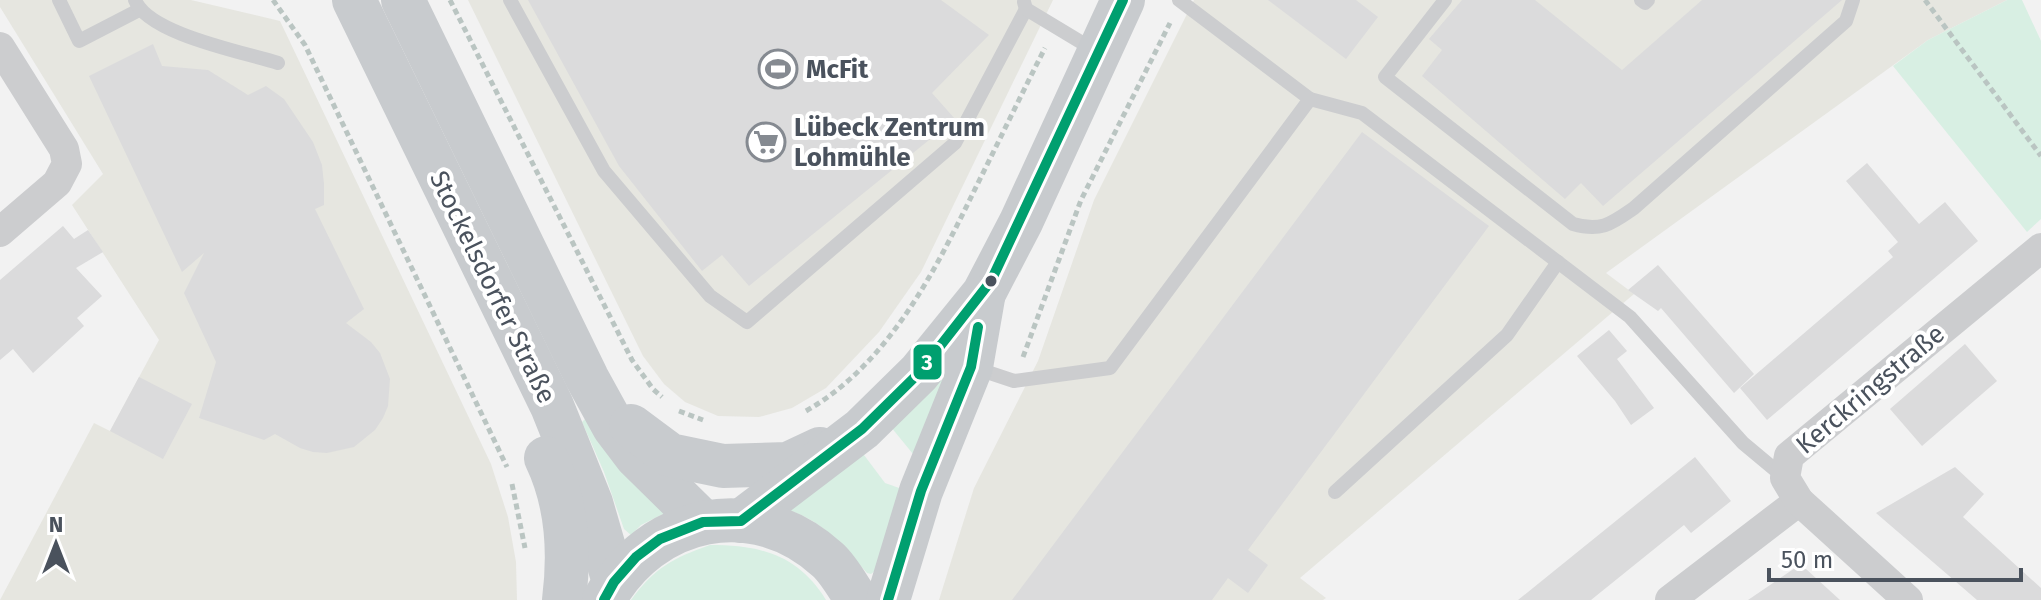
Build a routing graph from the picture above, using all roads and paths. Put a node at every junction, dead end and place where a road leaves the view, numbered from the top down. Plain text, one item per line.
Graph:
1 (59, 0) edge
2 (273, 0) edge
3 (354, 0) edge
4 (403, 0) edge
5 (450, 0) edge
6 (510, 0) edge
7 (1123, 0) edge
8 (1445, 0) edge
9 (1641, 0) edge
10 (1648, 0) edge
11 (1853, 0) edge
12 (1925, 0) edge
13 (1180, 1) edge
14 (137, 5) edge
15 (1025, 5) edge
16 (1055, 26) junction
17 (0, 47) edge
18 (1098, 52) junction
19 (278, 63) dead end
20 (1310, 99) junction
21 (2041, 156) edge
22 (0, 232) edge
23 (467, 234) junction
24 (2041, 248) edge
25 (1558, 262) junction
26 (984, 293) junction
27 (971, 367) junction
28 (587, 378) junction
29 (1014, 381) junction
30 (799, 415) dead end
31 (705, 421) dead end
32 (862, 429) junction
33 (1792, 490) junction
34 (1335, 492) dead end
35 (722, 522) junction
36 (525, 551) dead end
37 (609, 591) edge
38 (564, 600) edge
39 (857, 600) edge
40 (888, 600) edge
41 (1670, 600) edge
42 (1908, 600) edge

1 - 14 lane
2 - 36 path
3 - 23 main road, Stockelsdorfer Straße
4 - 28 main road, Stockelsdorfer Straße
5 - 31 path
6 - 15 lane
7 - 18 main road
8 - 11 lane
9 - 10 lane
12 - 21 path
13 - 20 lane
13 - 29 path
14 - 19 lane
15 - 16 lane
16 - 18 lane
16 - 30 path
17 - 22 street
18 - 26 main road
20 - 25 lane
20 - 29 lane
23 - 37 main road, Stockelsdorfer Straße
23 - 38 main road
24 - 33 street, Kerckringstraße
25 - 33 lane
25 - 34 lane
26 - 27 main road
26 - 32 main road
27 - 29 lane
27 - 40 main road
28 - 32 main road
28 - 35 main road, Stockelsdorfer Straße
32 - 35 main road
33 - 41 street, Kerckringstraße
33 - 42 street
35 - 37 main road
35 - 39 main road

